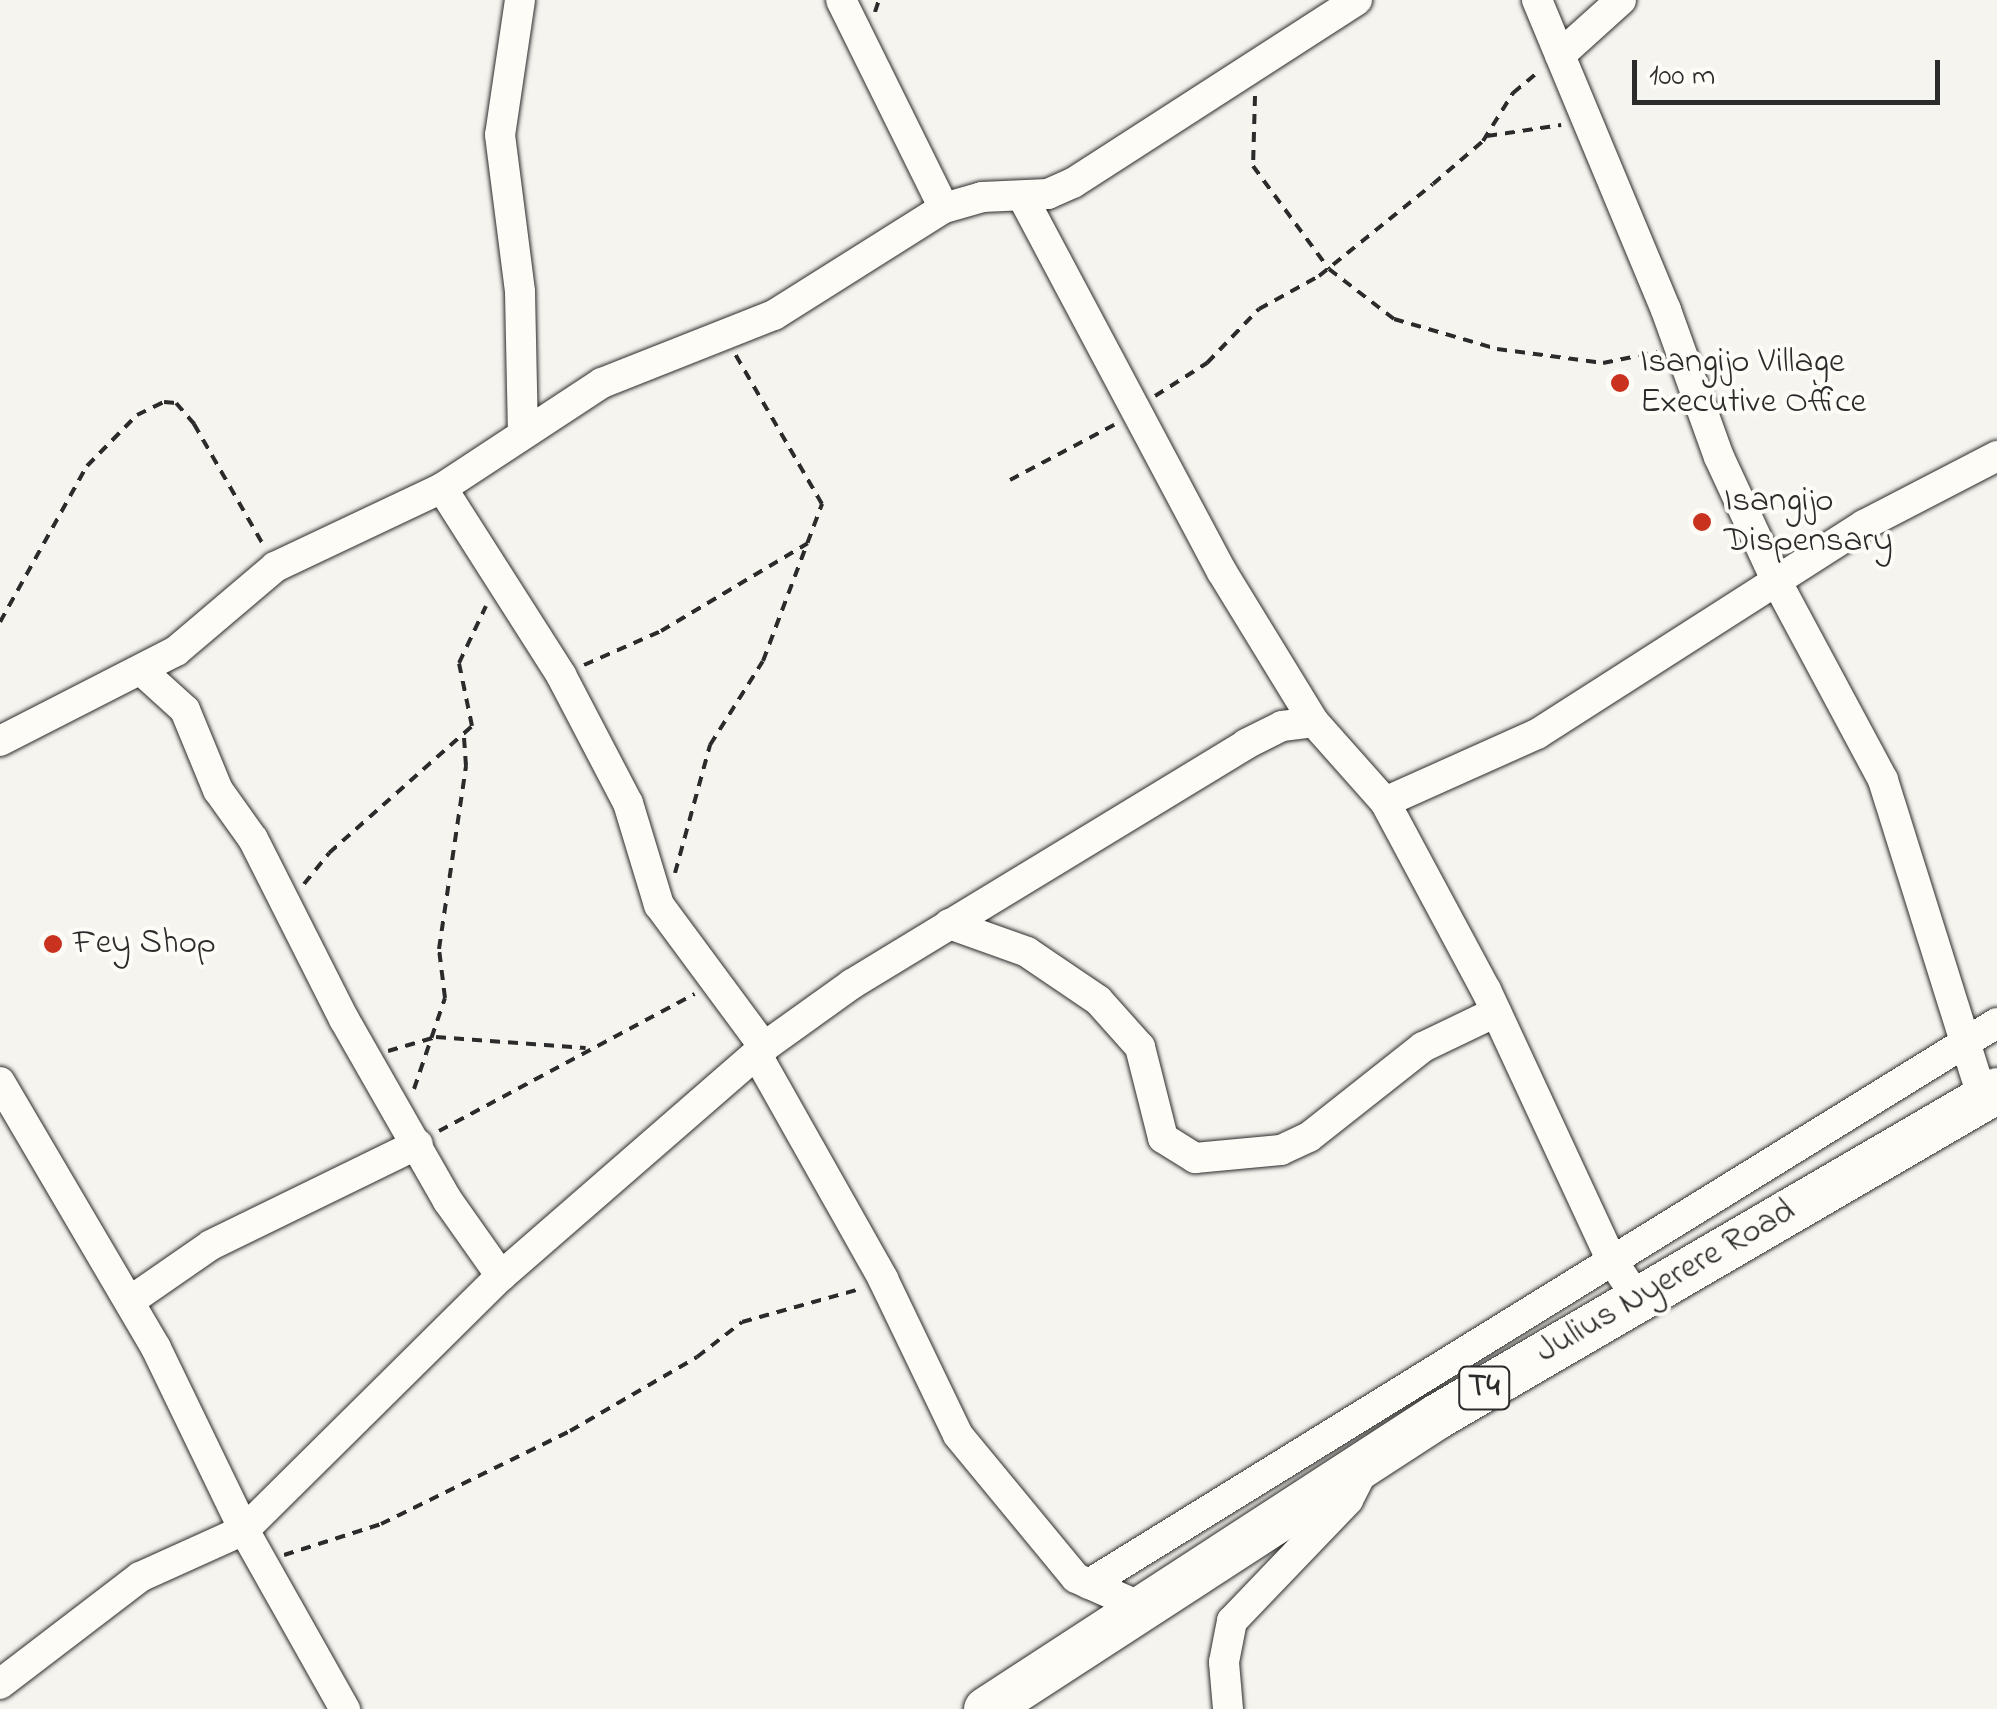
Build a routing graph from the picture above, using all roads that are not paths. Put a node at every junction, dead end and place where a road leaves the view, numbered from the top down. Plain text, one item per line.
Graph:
1 (520, 0) edge
2 (840, 0) edge
3 (1357, 0) edge
4 (1537, 0) edge
5 (1622, 0) edge
6 (1560, 55) junction
7 (1022, 196) junction
8 (944, 208) junction
9 (523, 432) junction
10 (1997, 456) edge
11 (442, 488) junction
12 (1778, 584) junction
13 (142, 671) junction
14 (1307, 710) junction
15 (0, 740) edge
16 (1386, 802) junction
17 (948, 924) junction
18 (1496, 1012) junction
19 (1997, 1023) edge
20 (1964, 1043) junction
21 (760, 1050) junction
22 (0, 1082) edge
23 (1990, 1094) edge
24 (418, 1144) junction
25 (1610, 1258) junction
26 (501, 1276) junction
27 (1637, 1298) junction
28 (130, 1301) junction
29 (1370, 1457) junction
30 (244, 1530) junction
31 (1089, 1584) junction
32 (1141, 1607) junction
33 (0, 1684) edge
34 (345, 1709) edge
35 (986, 1709) edge
36 (1228, 1709) edge

1 - 9 street
2 - 8 street
3 - 7 street
4 - 6 street
5 - 6 street
6 - 12 street
7 - 8 street
7 - 14 street
8 - 9 street
9 - 11 street
10 - 12 street
11 - 13 street
11 - 21 street
12 - 16 street
12 - 20 street
13 - 15 street
13 - 24 street
14 - 16 street
14 - 17 street
16 - 18 street
17 - 18 street
17 - 21 street
18 - 25 street
19 - 20 street
20 - 23 street
20 - 25 street
21 - 26 street
21 - 31 street
22 - 28 street
23 - 27 highway, Julius Nyerere Road / T4
24 - 26 street
24 - 28 street
25 - 27 street
25 - 31 street
26 - 30 street
27 - 29 highway, Julius Nyerere Road / T4
28 - 30 street
29 - 32 highway, Julius Nyerere Road / T4
29 - 36 street
30 - 33 street
30 - 34 street
31 - 32 street
32 - 35 highway, Julius Nyerere Road / T4

